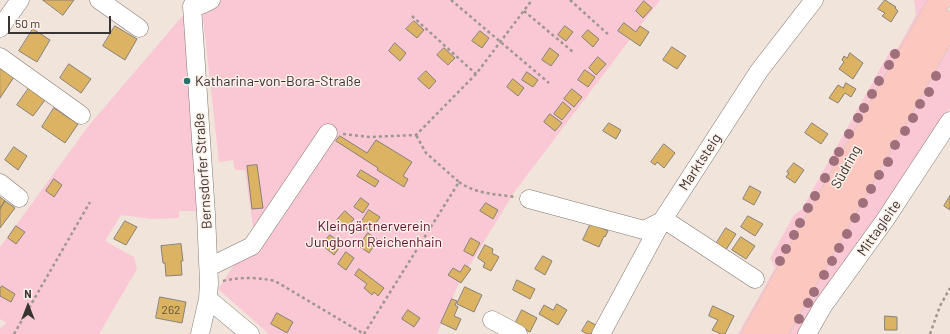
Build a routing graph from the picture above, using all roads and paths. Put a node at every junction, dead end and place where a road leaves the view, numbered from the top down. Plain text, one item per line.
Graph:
1 (20, 0) edge
2 (99, 0) edge
3 (211, 0) edge
4 (451, 0) edge
5 (532, 0) edge
6 (570, 0) edge
7 (814, 0) edge
8 (940, 0) edge
9 (524, 11) junction
10 (412, 16) dead end
11 (950, 22) edge
12 (0, 28) edge
13 (139, 28) dead end
14 (610, 36) dead end
15 (501, 42) junction
16 (573, 52) dead end
17 (0, 57) edge
18 (476, 74) junction
19 (549, 83) dead end
20 (81, 115) dead end
21 (950, 121) edge
22 (328, 133) joint
23 (416, 135) junction
24 (459, 182) junction
25 (0, 184) edge
26 (19, 198) dead end
27 (529, 199) joint
28 (90, 202) dead end
29 (662, 221) junction
30 (755, 279) dead end
31 (209, 283) junction
32 (950, 288) edge
33 (492, 320) dead end
34 (14, 334) edge
35 (200, 334) edge
36 (250, 334) edge
37 (518, 334) edge
38 (601, 334) edge
39 (753, 334) edge
40 (776, 334) edge
41 (808, 334) edge
42 (930, 334) edge

1 - 12 street
2 - 13 street
3 - 31 street, Bernsdorfer Straße
4 - 15 path
5 - 9 path
6 - 14 path
7 - 29 street, Marktsteig
8 - 39 main road, Südring
9 - 15 path
9 - 16 path
10 - 18 path
11 - 40 main road, Südring
15 - 18 path
15 - 19 path
17 - 20 street
18 - 23 path
21 - 41 street, Mittagleite
22 - 23 path
22 - 31 street
23 - 24 path
24 - 27 path
24 - 31 path
25 - 26 street
27 - 29 street
28 - 34 path
29 - 30 street
29 - 38 street, Marktsteig
31 - 35 street, Bernsdorfer Straße
31 - 36 street
32 - 42 path
33 - 37 street

